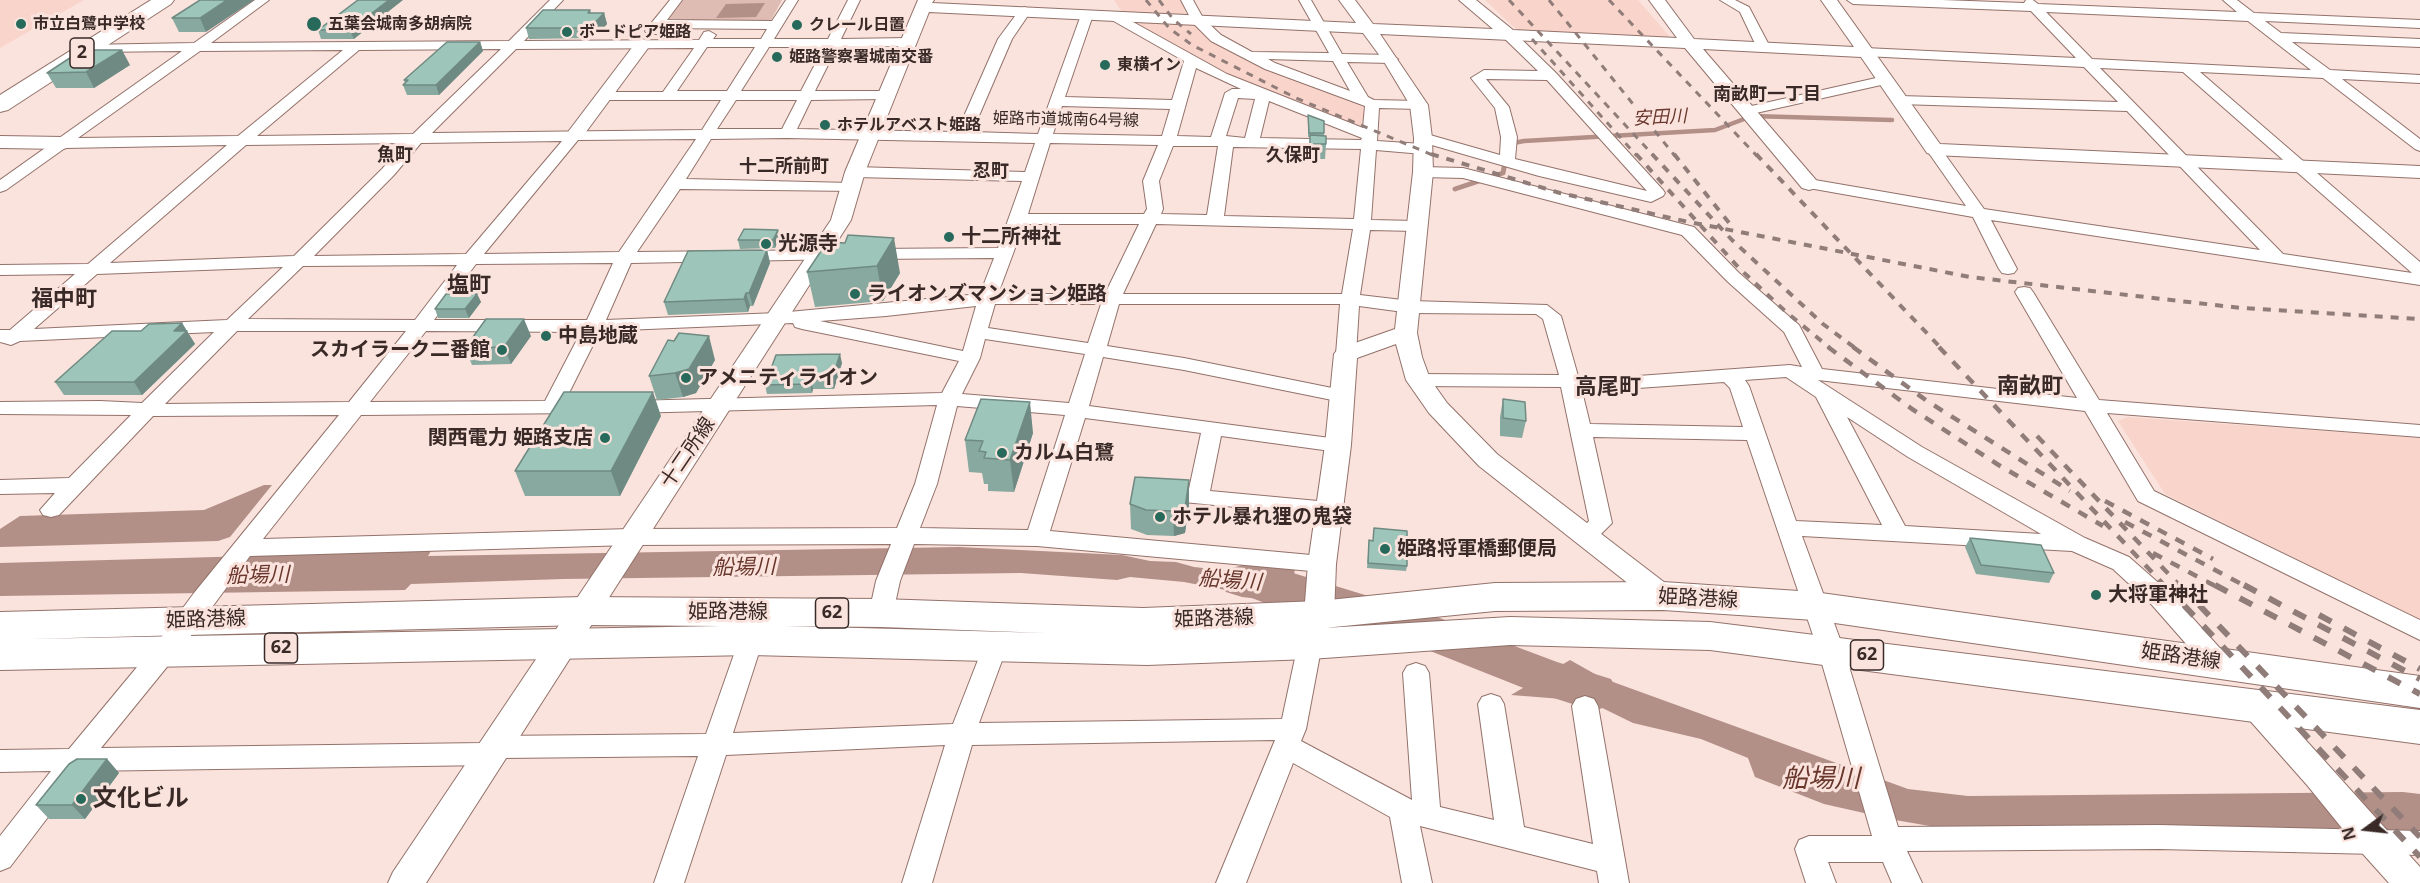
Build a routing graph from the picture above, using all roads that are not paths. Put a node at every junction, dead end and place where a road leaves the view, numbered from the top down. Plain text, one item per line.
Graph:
1 (164, 0) edge
2 (263, 0) edge
3 (557, 0) edge
4 (676, 0) edge
5 (792, 0) edge
6 (854, 0) edge
7 (1186, 0) edge
8 (1305, 0) edge
9 (1347, 0) edge
10 (1467, 0) edge
11 (1657, 0) edge
12 (1726, 0) edge
13 (1829, 0) edge
14 (1853, 0) edge
15 (2229, 0) edge
16 (925, 3) edge
17 (965, 4) edge
18 (2031, 4) edge
19 (1025, 10) junction
20 (1087, 15) junction
21 (1115, 16) junction
22 (2250, 16) junction
23 (1198, 20) junction
24 (657, 24) junction
25 (716, 24) junction
26 (2420, 24) edge
27 (777, 25) junction
28 (1321, 27) junction
29 (1367, 28) junction
30 (1509, 35) junction
31 (2277, 37) junction
32 (835, 42) junction
33 (909, 42) junction
34 (703, 43) junction
35 (765, 43) junction
36 (1689, 43) junction
37 (2420, 43) edge
38 (643, 44) junction
39 (511, 45) junction
40 (199, 46) junction
41 (356, 46) junction
42 (1763, 47) junction
43 (90, 48) junction
44 (1865, 52) junction
45 (1248, 54) junction
46 (1339, 57) junction
47 (1391, 59) junction
48 (1191, 60) junction
49 (2088, 62) junction
50 (2187, 68) junction
51 (2326, 75) junction
52 (1551, 76) junction
53 (2420, 79) edge
54 (1885, 80) junction
55 (1264, 94) junction
56 (807, 95) junction
57 (885, 95) junction
58 (604, 96) junction
59 (667, 96) junction
60 (730, 96) junction
61 (1899, 100) junction
62 (1056, 101) junction
63 (1367, 102) junction
64 (1122, 103) junction
65 (0, 105) edge
66 (1178, 105) junction
67 (1419, 105) junction
68 (2131, 107) junction
69 (1747, 111) junction
70 (787, 133) junction
71 (707, 134) junction
72 (870, 134) junction
73 (963, 135) junction
74 (574, 136) junction
75 (1044, 137) junction
76 (417, 138) junction
77 (1109, 138) junction
78 (1168, 140) junction
79 (1369, 140) junction
80 (1222, 141) junction
81 (0, 142) edge
82 (240, 142) junction
83 (1251, 142) junction
84 (63, 143) junction
85 (1423, 143) junction
86 (2420, 146) edge
87 (1934, 149) junction
88 (2181, 160) junction
89 (1507, 162) junction
90 (2297, 166) junction
91 (1423, 172) junction
92 (2420, 172) edge
93 (1031, 177) junction
94 (853, 180) junction
95 (675, 184) junction
96 (1809, 184) joint
97 (0, 187) edge
98 (1979, 213) junction
99 (1018, 219) junction
100 (1151, 219) junction
101 (1215, 220) junction
102 (1362, 224) junction
103 (1416, 226) junction
104 (1005, 253) junction
105 (820, 255) junction
106 (624, 258) junction
107 (2278, 259) junction
108 (470, 260) junction
109 (297, 262) junction
110 (92, 269) junction
111 (2008, 269) dead end
112 (0, 270) edge
113 (2420, 270) edge
114 (2420, 280) edge
115 (2024, 292) dead end
116 (1112, 298) junction
117 (987, 299) junction
118 (1350, 299) junction
119 (1411, 307) junction
120 (778, 318) junction
121 (233, 325) junction
122 (421, 325) junction
123 (593, 326) junction
124 (978, 332) junction
125 (1406, 333) junction
126 (8, 336) edge
127 (0, 349) edge
128 (1095, 352) junction
129 (1346, 354) junction
130 (970, 358) junction
131 (1790, 372) junction
132 (1814, 372) junction
133 (1730, 376) junction
134 (1418, 380) junction
135 (1570, 381) junction
136 (1825, 394) junction
137 (1342, 396) junction
138 (950, 399) junction
139 (722, 403) junction
140 (2093, 406) junction
141 (355, 407) junction
142 (552, 407) junction
143 (0, 408) edge
144 (148, 410) junction
145 (1075, 410) junction
146 (1212, 428) junction
147 (1581, 430) junction
148 (2420, 431) edge
149 (1756, 434) junction
150 (1338, 445) junction
151 (74, 485) junction
152 (0, 487) edge
153 (1139, 492) edge
154 (1198, 498) junction
155 (1329, 509) junction
156 (51, 510) dead end
157 (1787, 528) junction
158 (1586, 535) junction
159 (1898, 535) junction
160 (906, 536) junction
161 (631, 537) junction
162 (1037, 538) junction
163 (2077, 544) junction
164 (244, 548) junction
165 (1322, 564) junction
166 (1663, 596) junction
167 (884, 597) junction
168 (1814, 606) junction
169 (581, 614) junction
170 (185, 623) junction
171 (0, 626) edge
172 (1314, 630) junction
173 (2420, 631) edge
174 (751, 640) junction
175 (995, 647) junction
176 (1831, 650) junction
177 (0, 655) edge
178 (2218, 663) junction
179 (1416, 673) dead end
180 (2420, 692) edge
181 (1491, 704) dead end
182 (1585, 706) dead end
183 (2256, 706) junction
184 (2420, 727) edge
185 (962, 734) junction
186 (1290, 738) junction
187 (715, 745) junction
188 (492, 750) junction
189 (0, 761) edge
190 (75, 761) junction
191 (1415, 813) junction
192 (1511, 837) junction
193 (1888, 839) junction
194 (2374, 840) junction
195 (2420, 843) edge
196 (0, 858) edge
197 (1612, 872) edge
198 (406, 883) edge
199 (669, 883) edge
200 (918, 883) edge
201 (1231, 883) edge
202 (1417, 883) edge
203 (1821, 883) edge
204 (1906, 883) edge
205 (2399, 883) edge
206 (2412, 883) edge

1 - 43 main road, 2
2 - 40 street
3 - 39 street
4 - 24 street
5 - 27 street
6 - 32 street
7 - 23 street
8 - 28 street
9 - 29 street
10 - 30 street
11 - 36 street
12 - 42 street
13 - 44 street
14 - 18 street
15 - 22 street
16 - 17 street
16 - 33 street, 十二所線
17 - 19 street
18 - 22 street
18 - 49 street
19 - 20 street
19 - 73 street
20 - 21 street
20 - 62 street
21 - 23 street
21 - 48 street
22 - 26 street
22 - 31 street
23 - 28 street
23 - 45 street
24 - 25 street
24 - 38 street
25 - 27 street
25 - 34 street
27 - 35 street
28 - 29 street
28 - 46 street
29 - 30 street
29 - 47 street
30 - 36 street
30 - 52 street
31 - 37 street
31 - 51 street
32 - 33 street
32 - 35 street
32 - 56 street
33 - 57 street, 十二所線
34 - 35 street
34 - 38 street
34 - 59 street
35 - 60 street
36 - 42 street
36 - 69 street
38 - 39 street
38 - 58 street
39 - 41 street
39 - 76 street
40 - 41 street
40 - 43 street
40 - 84 street
41 - 82 street
42 - 44 street
43 - 65 main road, 2
44 - 49 street
44 - 54 street
45 - 46 street
45 - 63 street
46 - 47 street
46 - 63 street
47 - 67 street
48 - 55 street
48 - 66 street
49 - 50 street
49 - 68 street
50 - 51 street
50 - 90 street
51 - 53 street
51 - 86 street
52 - 89 street
52 - 89 street, 姫路市道城南64号線
54 - 61 street
54 - 69 street
55 - 79 street
55 - 80 street
55 - 83 street
56 - 57 street
56 - 60 street
56 - 70 street
57 - 72 street, 十二所線
58 - 59 street
58 - 74 street
59 - 60 street
60 - 71 street
61 - 68 street
61 - 87 street
62 - 64 street
62 - 75 street
63 - 67 street
63 - 79 street
64 - 66 street
64 - 77 street
66 - 78 street
67 - 85 street
68 - 88 street
69 - 96 street
70 - 71 street, 姫路市道城南64号線
70 - 72 street, 姫路市道城南64号線
71 - 74 street, 姫路市道城南64号線
71 - 95 street
72 - 73 street, 姫路市道城南64号線
72 - 94 street, 十二所線
73 - 75 street, 姫路市道城南64号線
74 - 76 street, 姫路市道城南64号線
74 - 108 street
75 - 77 street, 姫路市道城南64号線
75 - 93 street
76 - 82 street, 姫路市道城南64号線
76 - 109 street
77 - 78 street, 姫路市道城南64号線
78 - 80 street, 姫路市道城南64号線
78 - 100 street
79 - 83 street, 姫路市道城南64号線
79 - 85 street, 姫路市道城南64号線
79 - 102 street
80 - 83 street, 姫路市道城南64号線
80 - 101 street
81 - 84 street
82 - 84 street, 姫路市道城南64号線
82 - 110 street
84 - 97 street
85 - 89 street, 姫路市道城南64号線
85 - 91 street
87 - 88 street
87 - 98 street
88 - 90 street
88 - 107 street
90 - 92 street
90 - 113 street
91 - 103 street
91 - 132 street
93 - 94 street
93 - 99 street
94 - 95 street
94 - 105 street, 十二所線
95 - 106 street
96 - 98 street
98 - 107 street
98 - 111 street
99 - 100 street
99 - 104 street
100 - 101 street
100 - 116 street
101 - 102 street
102 - 103 street
102 - 118 street
103 - 119 street
104 - 105 street
104 - 117 street
105 - 106 street
105 - 120 street, 十二所線
106 - 108 street
106 - 123 street
107 - 114 street
108 - 109 street
108 - 122 street
109 - 110 street
109 - 121 street
110 - 112 street
110 - 126 street
115 - 140 street
116 - 117 street
116 - 118 street
116 - 128 street
117 - 120 street
117 - 124 street
118 - 119 street
118 - 129 street
119 - 125 street
119 - 135 street
120 - 123 street
120 - 130 street
120 - 139 street, 十二所線
121 - 122 street
121 - 126 street
121 - 144 street
122 - 123 street
122 - 141 street
123 - 142 street
124 - 128 street
124 - 130 street
125 - 129 street
125 - 134 street
126 - 127 street
128 - 137 street
128 - 145 street
129 - 137 street
130 - 138 street
131 - 132 street
131 - 133 street
131 - 136 street
132 - 140 street
133 - 135 street
133 - 149 street
134 - 135 street
134 - 158 street
135 - 147 street
136 - 159 street
136 - 163 street
137 - 150 street
138 - 139 street
138 - 145 street
138 - 160 street
139 - 142 street
139 - 161 street, 十二所線
140 - 148 street
140 - 173 street
141 - 142 street
141 - 144 street
141 - 164 street
143 - 144 street
144 - 151 street
145 - 146 street
145 - 162 street
146 - 150 street
146 - 154 street
147 - 149 street
147 - 158 street
149 - 157 street
150 - 155 street
151 - 152 street
151 - 156 street
153 - 154 street
154 - 155 street
155 - 165 street
157 - 159 street
157 - 168 street
158 - 166 street
159 - 163 street
160 - 161 street
160 - 162 street
160 - 167 street
161 - 164 street
161 - 169 street, 十二所線
162 - 165 street
163 - 178 street
164 - 170 street
165 - 172 street
166 - 168 main road, 姫路港線 / 62
166 - 172 main road, 姫路港線 / 62
167 - 169 main road, 姫路港線 / 62
167 - 172 main road, 姫路港線 / 62
168 - 176 street
168 - 178 main road, 姫路港線 / 62
169 - 170 main road, 姫路港線 / 62
169 - 174 main road, 姫路港線 / 62
169 - 188 street, 十二所線
170 - 171 main road, 姫路港線 / 62
170 - 177 main road, 姫路港線 / 62
170 - 190 street
172 - 175 main road, 姫路港線 / 62
172 - 176 main road, 姫路港線 / 62
172 - 186 street
174 - 175 main road, 姫路港線 / 62
174 - 187 street
175 - 185 street
176 - 183 main road, 姫路港線 / 62
176 - 193 street
178 - 180 main road, 姫路港線 / 62
179 - 191 street
181 - 192 street
182 - 197 street
183 - 184 main road, 姫路港線 / 62
183 - 194 street
185 - 186 street
185 - 187 street
185 - 200 street
186 - 191 street
186 - 201 street
187 - 188 street
187 - 199 street
188 - 190 street
188 - 198 street, 十二所線
189 - 190 street
190 - 196 street
191 - 192 street
191 - 202 street
192 - 197 street
193 - 194 street
193 - 203 street
193 - 204 street
194 - 195 street
194 - 205 street
194 - 206 street

